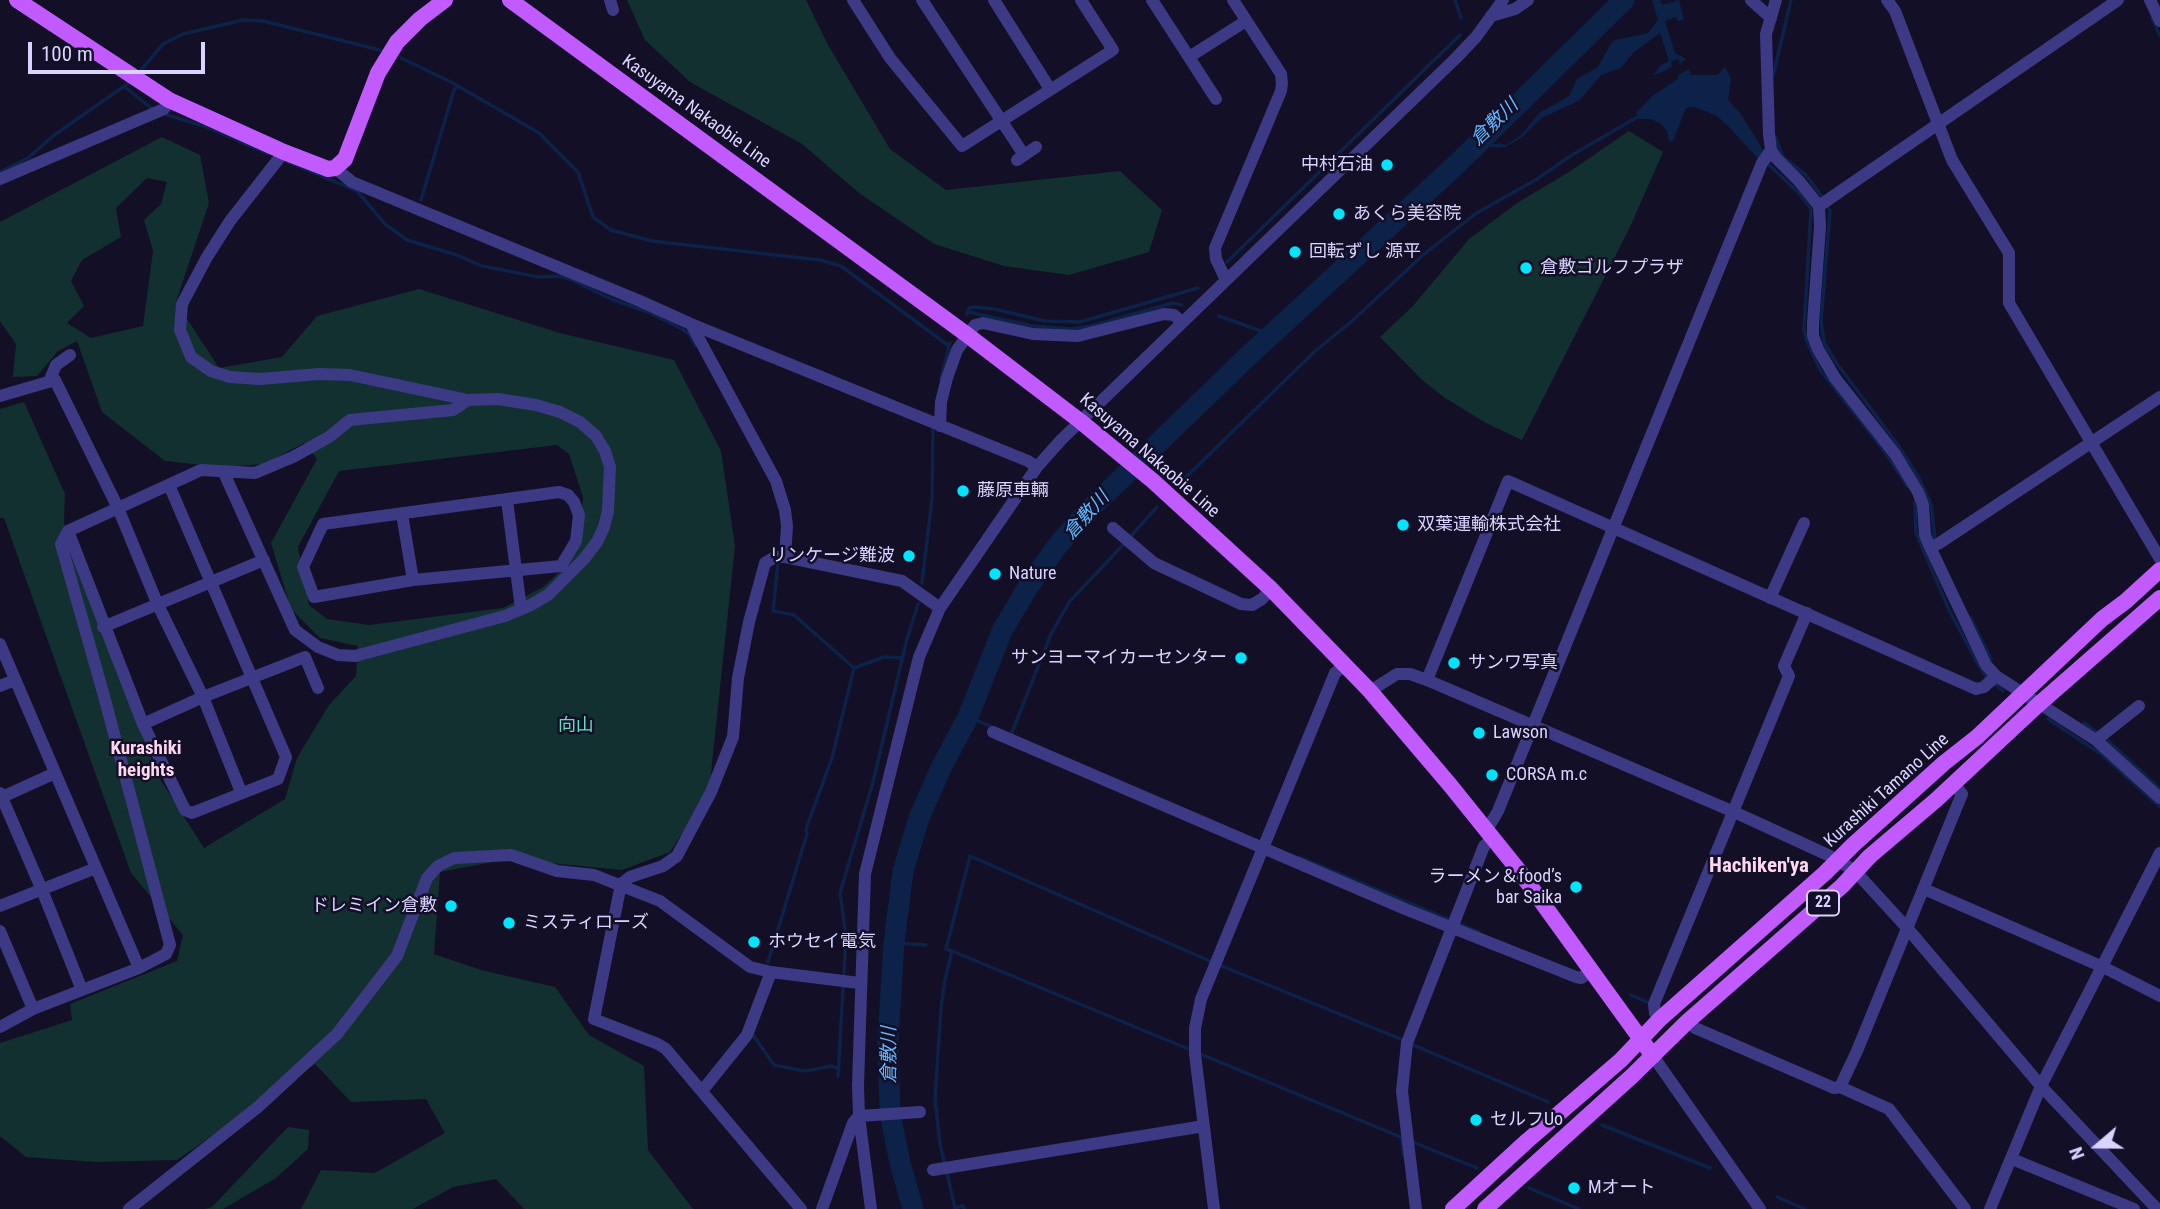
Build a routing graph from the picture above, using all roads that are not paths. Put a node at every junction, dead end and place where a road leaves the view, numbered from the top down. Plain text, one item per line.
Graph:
1 (17, 0) edge
2 (445, 0) edge
3 (510, 0) edge
4 (853, 0) edge
5 (922, 0) edge
6 (994, 0) edge
7 (1081, 0) edge
8 (1152, 0) edge
9 (1233, 0) edge
10 (1503, 0) edge
11 (1528, 0) edge
12 (1751, 0) edge
13 (1776, 0) edge
14 (1887, 0) edge
15 (2119, 0) edge
16 (2150, 0) edge
17 (1491, 16) junction
18 (1771, 18) junction
19 (1246, 21) junction
20 (2160, 22) edge
21 (1189, 57) junction
22 (1050, 89) junction
23 (1216, 99) dead end
24 (169, 100) junction
25 (1002, 121) junction
26 (1938, 125) junction
27 (1036, 147) dead end
28 (284, 152) junction
29 (1766, 157) junction
30 (335, 168) junction
31 (0, 179) edge
32 (1823, 203) junction
33 (1226, 280) junction
34 (1182, 323) junction
35 (691, 324) junction
36 (966, 334) junction
37 (70, 355) dead end
38 (49, 382) junction
39 (0, 396) edge
40 (2160, 397) edge
41 (468, 400) junction
42 (1080, 421) junction
43 (935, 424) junction
44 (2090, 443) junction
45 (1037, 467) junction
46 (224, 473) junction
47 (169, 485) junction
48 (508, 500) junction
49 (118, 508) junction
50 (402, 514) junction
51 (1804, 523) dead end
52 (1613, 528) junction
53 (68, 531) junction
54 (1121, 536) dead end
55 (1934, 545) junction
56 (785, 556) junction
57 (2160, 559) edge
58 (264, 560) junction
59 (516, 568) junction
60 (2160, 570) edge
61 (413, 580) junction
62 (212, 583) junction
63 (1271, 589) junction
64 (1770, 597) junction
65 (2160, 598) edge
66 (158, 605) junction
67 (940, 608) junction
68 (521, 610) junction
69 (1807, 613) junction
70 (103, 627) junction
71 (295, 630) junction
72 (0, 644) edge
73 (305, 657) junction
74 (1344, 665) junction
75 (253, 677) junction
76 (1992, 679) junction
77 (15, 680) junction
78 (1427, 681) junction
79 (0, 686) edge
80 (318, 688) dead end
81 (1370, 691) junction
82 (2022, 693) junction
83 (203, 697) junction
84 (2039, 704) junction
85 (2139, 706) dead end
86 (142, 724) junction
87 (1533, 727) junction
88 (993, 732) dead end
89 (2100, 737) junction
90 (55, 773) junction
91 (1954, 784) junction
92 (242, 792) junction
93 (1, 796) edge
94 (2160, 798) edge
95 (1734, 812) junction
96 (1489, 833) junction
97 (1265, 844) junction
98 (2160, 853) edge
99 (1838, 861) junction
100 (96, 868) junction
101 (1855, 871) junction
102 (621, 884) junction
103 (1924, 889) junction
104 (42, 890) junction
105 (0, 906) edge
106 (1454, 923) junction
107 (1908, 929) junction
108 (0, 931) edge
109 (2103, 967) junction
110 (139, 968) junction
111 (1591, 971) junction
112 (771, 972) junction
113 (849, 982) junction
114 (82, 990) junction
115 (2160, 996) edge
116 (33, 1009) junction
117 (1655, 1013) dead end
118 (1689, 1021) junction
119 (0, 1027) edge
120 (1641, 1039) junction
121 (1653, 1056) junction
122 (2041, 1086) junction
123 (1840, 1087) junction
124 (702, 1091) junction
125 (918, 1112) dead end
126 (863, 1115) junction
127 (1204, 1126) junction
128 (2012, 1159) junction
129 (941, 1168) dead end
130 (130, 1209) edge
131 (801, 1209) edge
132 (822, 1209) edge
133 (871, 1209) edge
134 (1214, 1209) edge
135 (1416, 1209) edge
136 (1453, 1209) edge
137 (1485, 1209) edge
138 (1760, 1209) edge
139 (1965, 1209) edge
140 (1990, 1209) edge
141 (2134, 1209) edge
142 (2157, 1209) edge

1 - 24 main road
2 - 30 main road
3 - 36 main road, Kasuyama Nakaobie Line
4 - 25 street
5 - 25 street
6 - 22 street
7 - 22 street
8 - 21 street
9 - 19 street
10 - 17 street
11 - 17 street
12 - 18 street
13 - 18 street
14 - 26 street
15 - 26 street
16 - 20 street
17 - 33 street
18 - 29 street
19 - 21 street
19 - 33 street
21 - 23 street
22 - 25 street
24 - 28 main road
24 - 31 street
25 - 27 street
26 - 32 street
26 - 44 street
28 - 30 main road
28 - 41 street
29 - 32 street
29 - 52 street
30 - 35 street
32 - 55 street
33 - 34 street
34 - 36 street
34 - 42 street
35 - 43 street
35 - 56 street
36 - 42 main road, Kasuyama Nakaobie Line
36 - 43 street
37 - 38 street
38 - 39 street
38 - 49 street
40 - 44 street
41 - 46 street
41 - 68 street
42 - 45 street
42 - 63 main road, Kasuyama Nakaobie Line
43 - 45 street
44 - 55 street
44 - 57 street
45 - 67 street
46 - 47 street
46 - 58 street
47 - 49 street
47 - 62 street
48 - 50 street
48 - 59 street
48 - 59 street
49 - 53 street
49 - 66 street
50 - 61 street
50 - 61 street
51 - 64 street
52 - 64 street
52 - 78 street
52 - 87 street
53 - 70 street
53 - 110 street
54 - 63 street
55 - 76 street
56 - 67 street
56 - 102 street
58 - 62 street
58 - 71 street
59 - 61 street
59 - 68 street
60 - 82 main road, Kurashiki Tamano Line / 22
62 - 66 street
62 - 75 street
63 - 74 main road, Kasuyama Nakaobie Line
64 - 69 street
65 - 84 main road, 22
66 - 70 street
66 - 83 street
67 - 113 street
68 - 71 street
69 - 76 street
69 - 95 street
70 - 86 street
71 - 73 street
72 - 77 street
73 - 75 street
73 - 80 street
74 - 81 main road, Kasuyama Nakaobie Line
74 - 97 street
75 - 83 street
75 - 92 street
76 - 82 street
77 - 79 street
77 - 90 street
78 - 81 street
78 - 87 street
81 - 96 main road, Kasuyama Nakaobie Line
82 - 84 street
82 - 99 main road, Kurashiki Tamano Line / 22
83 - 86 street
83 - 92 street
84 - 89 street
84 - 91 main road, 22
85 - 89 street
86 - 92 street
87 - 95 street
87 - 96 street
88 - 97 street
89 - 94 street
90 - 93 street
90 - 100 street
91 - 101 main road, 22
91 - 103 street
93 - 104 street
95 - 99 street
95 - 117 street
96 - 106 street
96 - 111 main road, Kasuyama Nakaobie Line
97 - 106 street
97 - 127 street
98 - 109 street
99 - 101 street
99 - 120 main road, Kurashiki Tamano Line / 22
100 - 104 street
100 - 110 street
101 - 107 street
101 - 118 main road, 22
102 - 112 street
102 - 124 street
102 - 130 street
103 - 107 street
103 - 109 street
104 - 105 street
104 - 114 street
106 - 111 street
106 - 135 street
107 - 122 street
107 - 123 street
108 - 116 street
109 - 115 street
109 - 122 street
110 - 114 street
111 - 120 main road, Kasuyama Nakaobie Line
112 - 113 street
112 - 124 street
113 - 126 street
114 - 116 street
116 - 119 street
118 - 121 main road, 22
118 - 123 street
120 - 121 main road, Kasuyama Nakaobie Line
120 - 136 main road, Kurashiki Tamano Line / 22
121 - 137 main road, 22
121 - 138 street
122 - 128 street
122 - 142 street
123 - 139 street
124 - 131 street
125 - 126 street
126 - 132 street
126 - 133 street
127 - 129 street
127 - 134 street
128 - 140 street
128 - 141 street

